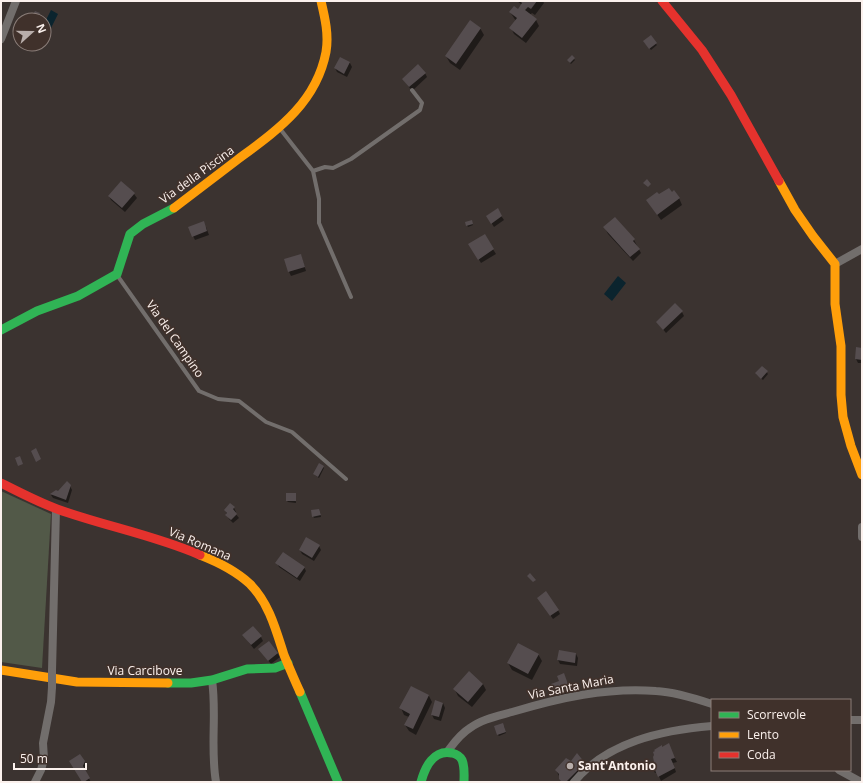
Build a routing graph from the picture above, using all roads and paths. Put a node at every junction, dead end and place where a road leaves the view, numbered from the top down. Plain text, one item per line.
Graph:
1 (16, 1) edge
2 (321, 1) edge
3 (662, 1) edge
4 (1, 39) edge
5 (412, 90) dead end
6 (280, 128) junction
7 (313, 171) junction
8 (862, 249) edge
9 (835, 264) junction
10 (117, 274) junction
11 (351, 298) dead end
12 (1, 330) edge
13 (862, 476) edge
14 (346, 479) dead end
15 (1, 483) edge
16 (56, 509) junction
17 (862, 527) edge
18 (862, 537) edge
19 (288, 663) junction
20 (1, 670) edge
21 (212, 680) junction
22 (711, 704) edge
23 (851, 720) edge
24 (862, 720) edge
25 (711, 726) edge
26 (447, 752) junction
27 (842, 771) edge
28 (35, 782) edge
29 (216, 782) edge
30 (338, 782) edge
31 (421, 782) edge
32 (464, 782) edge
33 (574, 782) edge
34 (861, 782) edge

1 - 4 street
2 - 6 street, Via della Piscina
3 - 9 street
5 - 7 lane
6 - 7 lane
6 - 10 street, Via della Piscina
7 - 11 lane
8 - 9 street
9 - 13 street
10 - 12 street
10 - 14 lane, Via del Campino
15 - 16 street, Via Romana
16 - 19 street, Via Romana
16 - 28 street, bridge
17 - 18 street
19 - 21 street, Via Carcibove
19 - 30 street, Via Romana
20 - 21 street, Via Carcibove
21 - 29 street
22 - 26 street, Via Santa Maria
23 - 24 street
25 - 33 street
26 - 31 street
26 - 32 street
27 - 34 street

